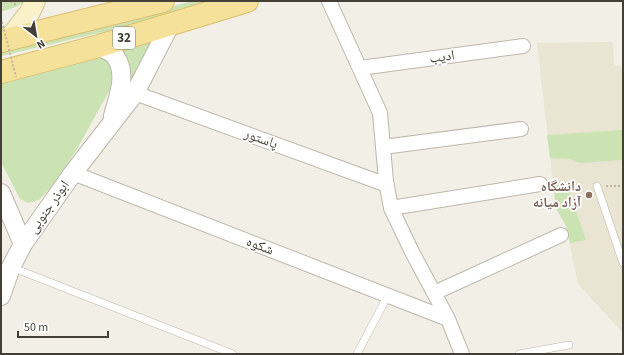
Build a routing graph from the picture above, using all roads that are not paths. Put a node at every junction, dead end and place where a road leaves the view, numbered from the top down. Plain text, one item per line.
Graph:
1 (35, 1) edge
2 (163, 1) edge
3 (247, 1) edge
4 (329, 1) edge
5 (135, 4) edge
6 (170, 25) junction
7 (5, 40) edge
8 (98, 46) junction
9 (523, 46) dead end
10 (360, 68) junction
11 (8, 74) edge
12 (136, 92) junction
13 (111, 125) junction
14 (521, 128) dead end
15 (383, 146) junction
16 (73, 173) junction
17 (540, 184) dead end
18 (387, 185) junction
19 (597, 186) road end
20 (1, 193) edge
21 (391, 208) junction
22 (561, 235) dead end
23 (23, 244) junction
24 (623, 263) edge
25 (11, 267) junction
26 (434, 293) junction
27 (1, 296) edge
28 (388, 296) junction
29 (448, 319) junction
30 (569, 345) dead end
31 (233, 354) edge
32 (357, 354) edge
33 (462, 354) edge
34 (519, 354) edge

1 - 7 main road
2 - 5 main road, 32
3 - 6 main road, 32
4 - 10 street
5 - 7 main road, 32
6 - 8 main road, 32
6 - 12 street, ابوذر جنوبی
8 - 11 main road, 32
8 - 13 street
9 - 10 street, ادیب
10 - 15 street
12 - 13 street, ابوذر جنوبی
12 - 18 street, پاستور
13 - 16 street, ابوذر جنوبی
14 - 15 street
15 - 18 street
16 - 23 street, ابوذر جنوبی
16 - 28 street, شکوه
17 - 21 street
18 - 21 street
19 - 24 lane
20 - 23 street
21 - 26 street
22 - 26 street
23 - 25 street, ابوذر جنوبی
25 - 27 street, ابوذر جنوبی
25 - 31 lane
26 - 29 street
28 - 29 street, شکوه
28 - 32 lane
29 - 33 street
30 - 34 lane

